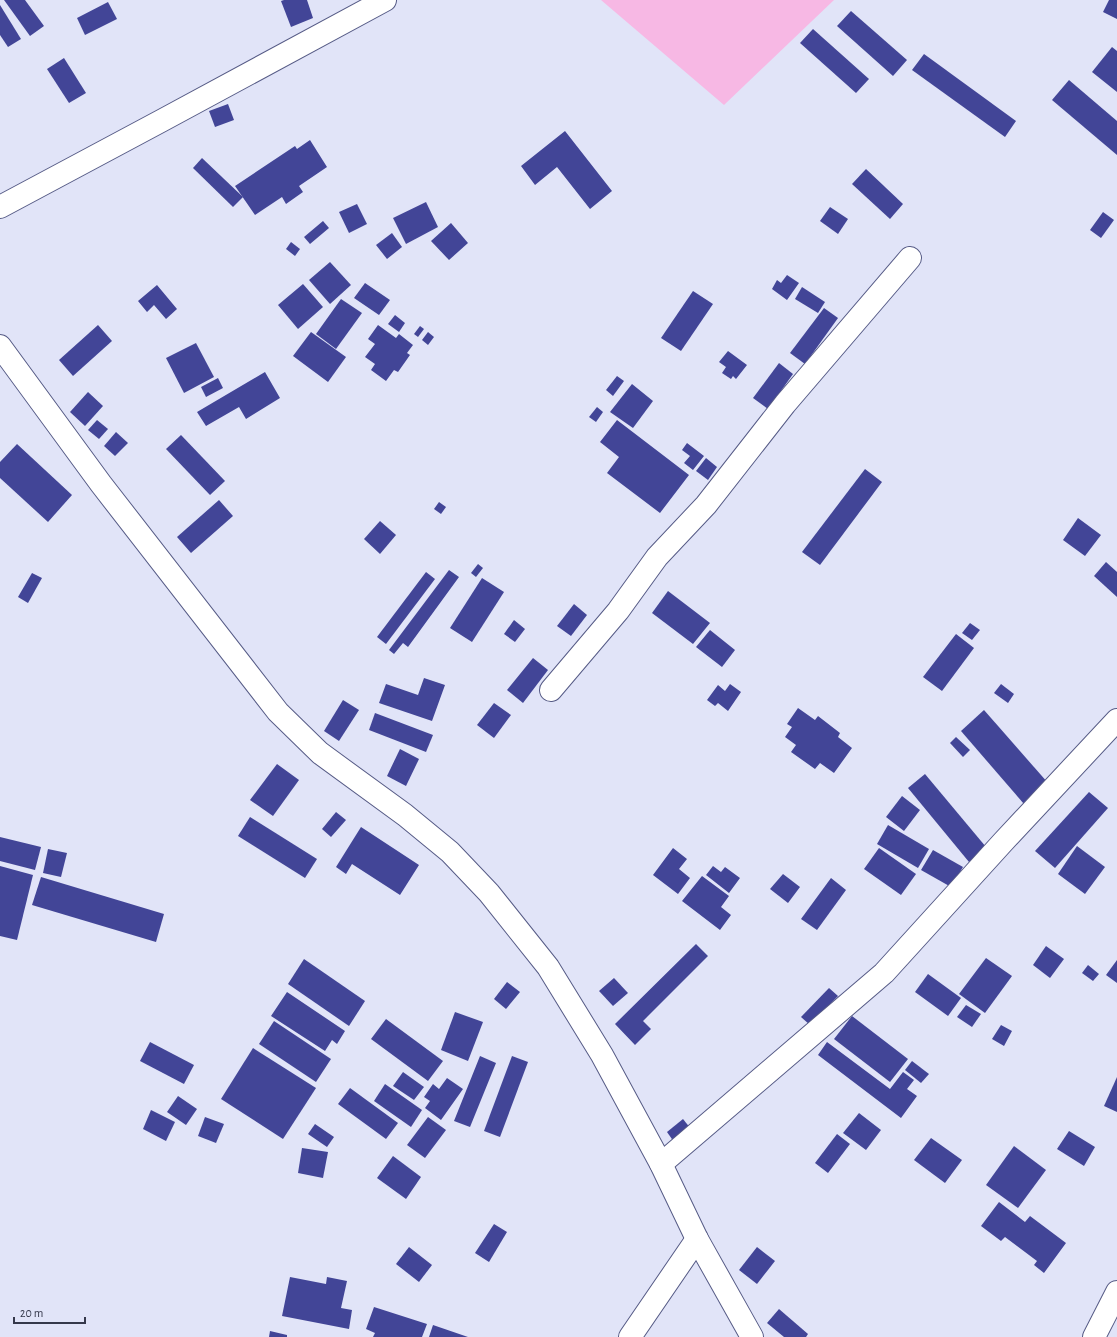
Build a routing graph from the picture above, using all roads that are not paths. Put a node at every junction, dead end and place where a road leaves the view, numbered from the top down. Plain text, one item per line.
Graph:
1 (385, 0) edge
2 (0, 207) edge
3 (910, 258) dead end
4 (0, 346) edge
5 (551, 690) dead end
6 (1117, 720) edge
7 (661, 1164) junction
8 (697, 1239) junction
9 (1117, 1292) edge
10 (630, 1337) edge
11 (752, 1337) edge
12 (1094, 1337) edge

1 - 2 street
3 - 5 street
4 - 7 street
6 - 7 street
7 - 8 street
8 - 10 street
8 - 11 street
9 - 12 street

